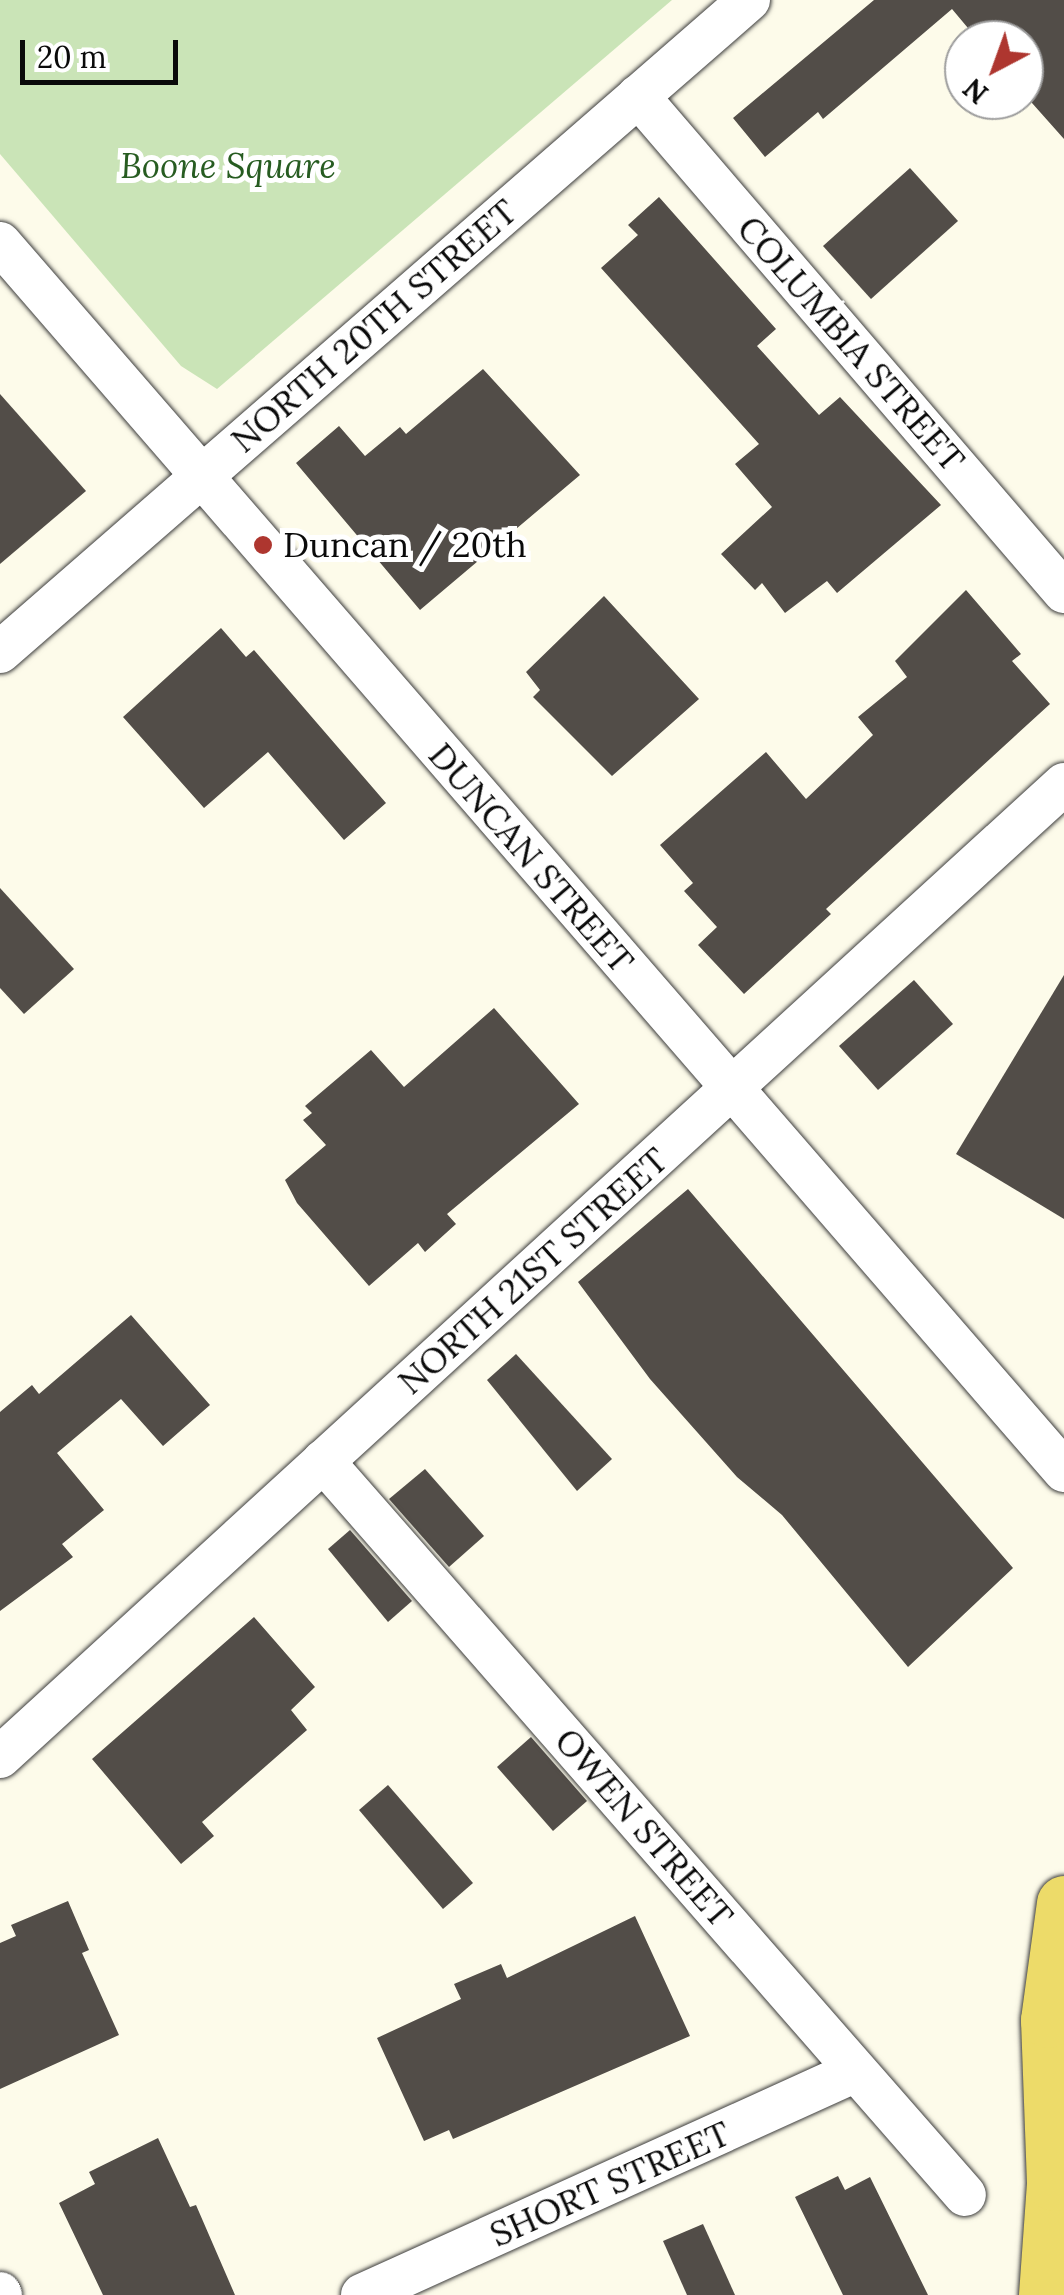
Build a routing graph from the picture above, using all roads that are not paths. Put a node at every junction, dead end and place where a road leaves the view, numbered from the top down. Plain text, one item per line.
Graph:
1 (749, 0) edge
2 (638, 96) junction
3 (0, 243) edge
4 (202, 476) junction
5 (1064, 592) edge
6 (0, 652) edge
7 (1064, 784) edge
8 (730, 1093) junction
9 (324, 1461) junction
10 (1064, 1471) edge
11 (0, 1757) edge
12 (1064, 1902) edge
13 (856, 2071) junction
14 (965, 2195) dead end
15 (1059, 2204) edge
16 (362, 2295) edge
17 (1046, 2295) edge

1 - 2 street, NORTH 20TH STREET
2 - 4 street, NORTH 20TH STREET
2 - 5 street, COLUMBIA STREET
3 - 4 street, DUNCAN STREET
4 - 6 street, NORTH 20TH STREET
4 - 8 street, DUNCAN STREET
7 - 8 street, NORTH 21ST STREET
8 - 9 street, NORTH 21ST STREET
8 - 10 street, DUNCAN STREET
9 - 11 street, NORTH 21ST STREET
9 - 13 street, OWEN STREET
12 - 15 main road
13 - 14 street, OWEN STREET
13 - 16 street, SHORT STREET
15 - 17 main road

